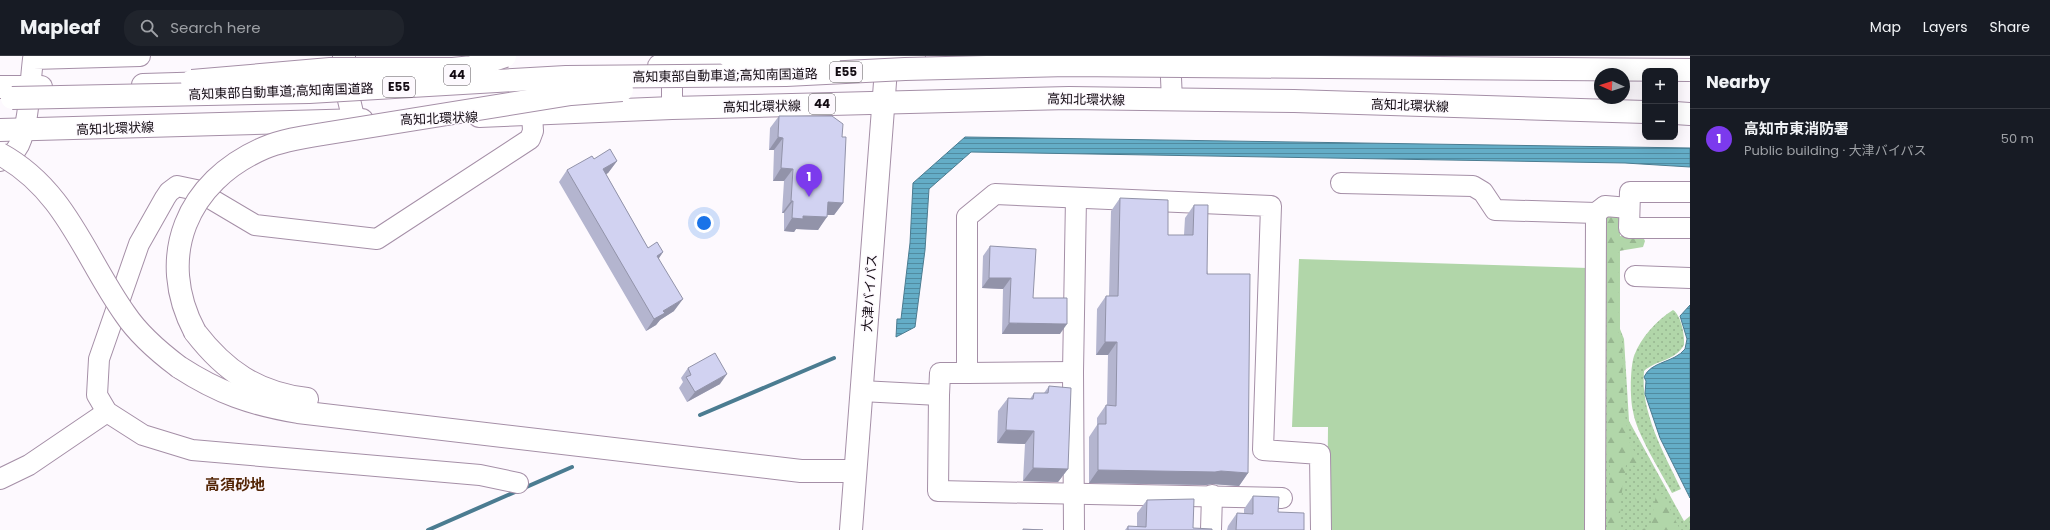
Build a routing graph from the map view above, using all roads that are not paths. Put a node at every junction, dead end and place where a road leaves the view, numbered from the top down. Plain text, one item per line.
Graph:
1 (140, 56) edge
2 (344, 56) edge
3 (359, 56) edge
4 (505, 56) edge
5 (728, 56) edge
6 (887, 56) edge
7 (1170, 56) edge
8 (32, 58) edge
9 (666, 59) edge
10 (909, 63) edge
11 (1690, 70) edge
12 (530, 72) junction
13 (786, 75) junction
14 (352, 78) junction
15 (30, 88) junction
16 (4, 95) edge
17 (1172, 100) junction
18 (884, 103) junction
19 (672, 108) junction
20 (1642, 112) edge
21 (1678, 113) edge
22 (532, 114) junction
23 (1690, 114) edge
24 (354, 121) junction
25 (0, 130) edge
26 (23, 130) junction
27 (0, 154) edge
28 (0, 161) edge
29 (1341, 183) dead end
30 (1690, 192) edge
31 (1076, 198) junction
32 (1629, 208) junction
33 (1596, 213) junction
34 (1690, 228) edge
35 (1635, 276) dead end
36 (1690, 278) edge
37 (1073, 372) junction
38 (966, 373) junction
39 (861, 391) junction
40 (939, 395) junction
41 (107, 412) junction
42 (855, 470) junction
43 (0, 478) edge
44 (518, 483) dead end
45 (1074, 493) junction
46 (1212, 495) junction
47 (1282, 498) dead end
48 (851, 530) edge
49 (1074, 530) edge
50 (1211, 530) edge
51 (1320, 530) edge
52 (1595, 530) edge

1 - 8 street
2 - 14 main road
3 - 14 main road
4 - 16 main road, bridge
5 - 10 main road, bridge
6 - 9 main road, 44
6 - 10 main road, 44
6 - 18 main road, 大津バイパス
7 - 17 street
8 - 15 street
9 - 12 main road, 44
9 - 19 street
10 - 11 main road, 高知東部自動車道;高知南国道路 / E55, bridge
10 - 13 main road, 高知東部自動車道;高知南国道路 / E55, bridge
12 - 14 main road, 44
12 - 22 street
13 - 16 main road, 高知東部自動車道;高知南国道路 / E55, bridge
13 - 42 main road, bridge
14 - 15 main road, 44
14 - 24 main road
15 - 16 main road, 44
15 - 26 street
17 - 18 main road, 高知北環状線 / 44
17 - 20 main road, 高知北環状線 / 44
18 - 19 main road, 高知北環状線 / 44
18 - 39 main road, 大津バイパス
19 - 22 main road, 高知北環状線 / 44
21 - 23 main road
22 - 24 main road, 高知北環状線 / 44
22 - 41 street
24 - 26 main road, 高知北環状線 / 44
25 - 26 main road, 高知北環状線 / 44
26 - 28 street
27 - 42 main road, bridge
29 - 33 street
30 - 32 street
31 - 37 street
31 - 38 street
31 - 51 street
32 - 33 street
32 - 34 street
33 - 52 street
35 - 36 street
37 - 38 street
37 - 45 street
38 - 40 street
39 - 40 street
39 - 42 main road, 大津バイパス
40 - 45 street
41 - 43 street
41 - 44 street
42 - 48 main road, 大津バイパス
45 - 46 street
45 - 49 street
46 - 47 street
46 - 50 street

